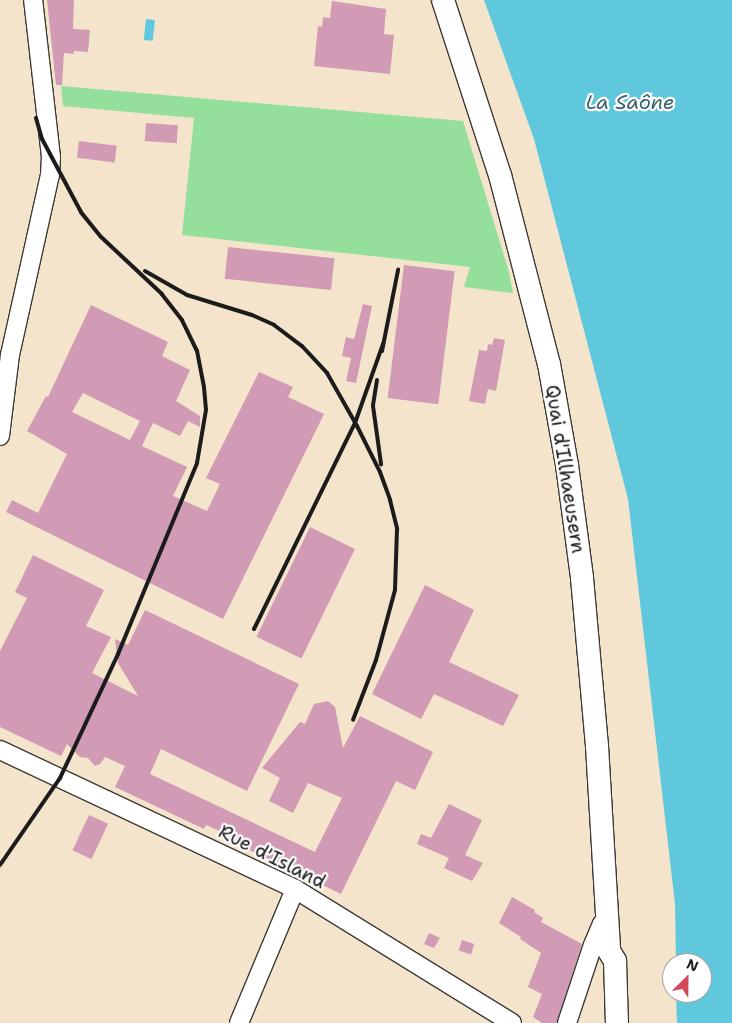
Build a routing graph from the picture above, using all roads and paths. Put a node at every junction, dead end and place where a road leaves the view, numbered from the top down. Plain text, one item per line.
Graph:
1 (33, 0) edge
2 (443, 0) edge
3 (0, 436) edge
4 (0, 750) edge
5 (295, 889) junction
6 (608, 924) junction
7 (609, 952) junction
8 (239, 1023) edge
9 (512, 1023) edge
10 (567, 1023) edge
11 (608, 1023) edge
12 (617, 1023) edge

1 - 3 street
2 - 6 main road, Quai d'Illhaeusern
4 - 5 street, Rue d'Island
5 - 8 street
5 - 9 street, Rue d'Island
6 - 7 main road, Quai d'Illhaeusern
6 - 10 street
7 - 11 main road, Quai d'Illhaeusern
7 - 12 main road, Quai d'Illhaeusern

